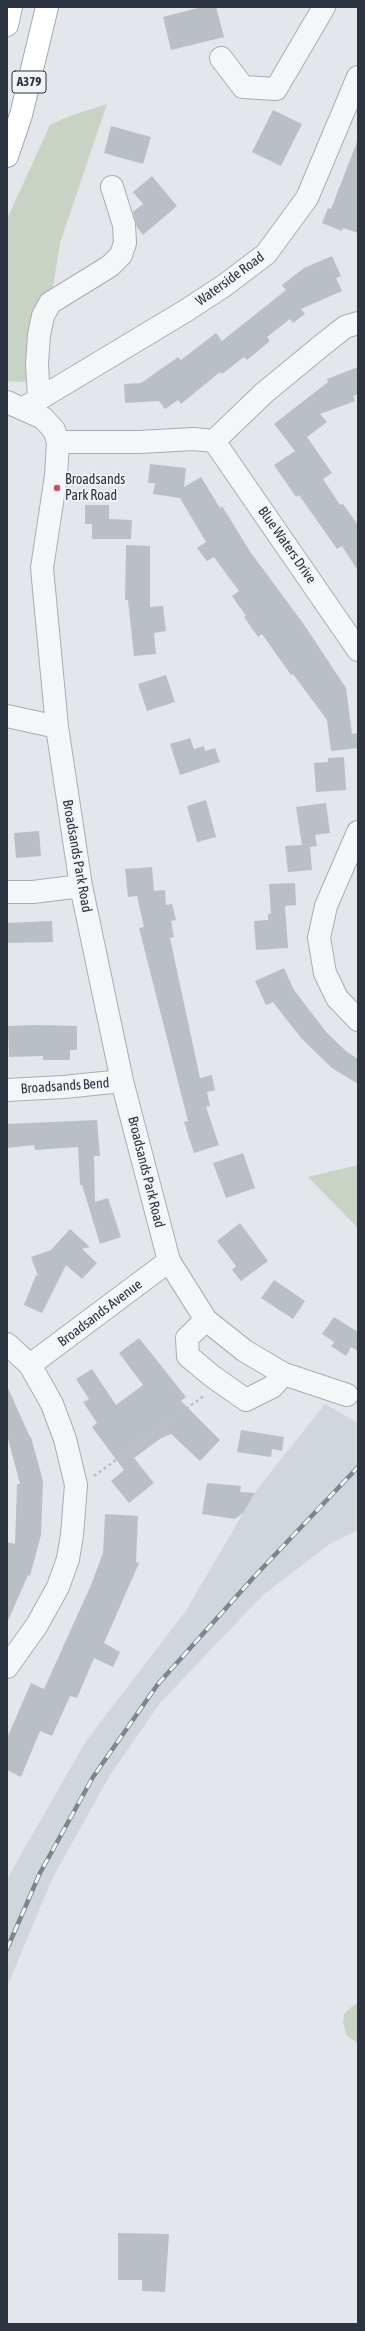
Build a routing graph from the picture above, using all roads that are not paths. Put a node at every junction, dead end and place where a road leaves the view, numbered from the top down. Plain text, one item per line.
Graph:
1 (11, 7) edge
2 (46, 7) edge
3 (324, 7) edge
4 (7, 25) edge
5 (222, 58) dead end
6 (358, 77) edge
7 (7, 156) edge
8 (112, 187) dead end
9 (358, 323) edge
10 (23, 403) edge
11 (214, 441) junction
12 (58, 442) junction
13 (358, 650) edge
14 (7, 716) edge
15 (57, 727) junction
16 (358, 832) edge
17 (81, 886) junction
18 (7, 892) edge
19 (358, 1020) edge
20 (122, 1081) junction
21 (7, 1090) edge
22 (169, 1261) junction
23 (206, 1320) junction
24 (7, 1344) edge
25 (30, 1366) junction
26 (284, 1374) junction
27 (347, 1395) dead end
28 (7, 1667) edge

1 - 4 main road
2 - 7 main road, A379
3 - 5 street
6 - 10 street, Waterside Road
8 - 10 street
9 - 11 street
10 - 12 street
11 - 12 street
11 - 13 street, Blue Waters Drive
12 - 15 street, Broadsands Park Road
14 - 15 street
15 - 17 street, Broadsands Park Road
16 - 19 street
17 - 18 street
17 - 20 street, Broadsands Park Road
20 - 21 street, Broadsands Bend
20 - 22 street, Broadsands Park Road
22 - 23 street, Broadsands Park Road
22 - 25 street, Broadsands Avenue
23 - 26 street, Broadsands Park Road
23 - 26 street
24 - 25 street
25 - 28 street
26 - 27 street, Broadsands Park Road

